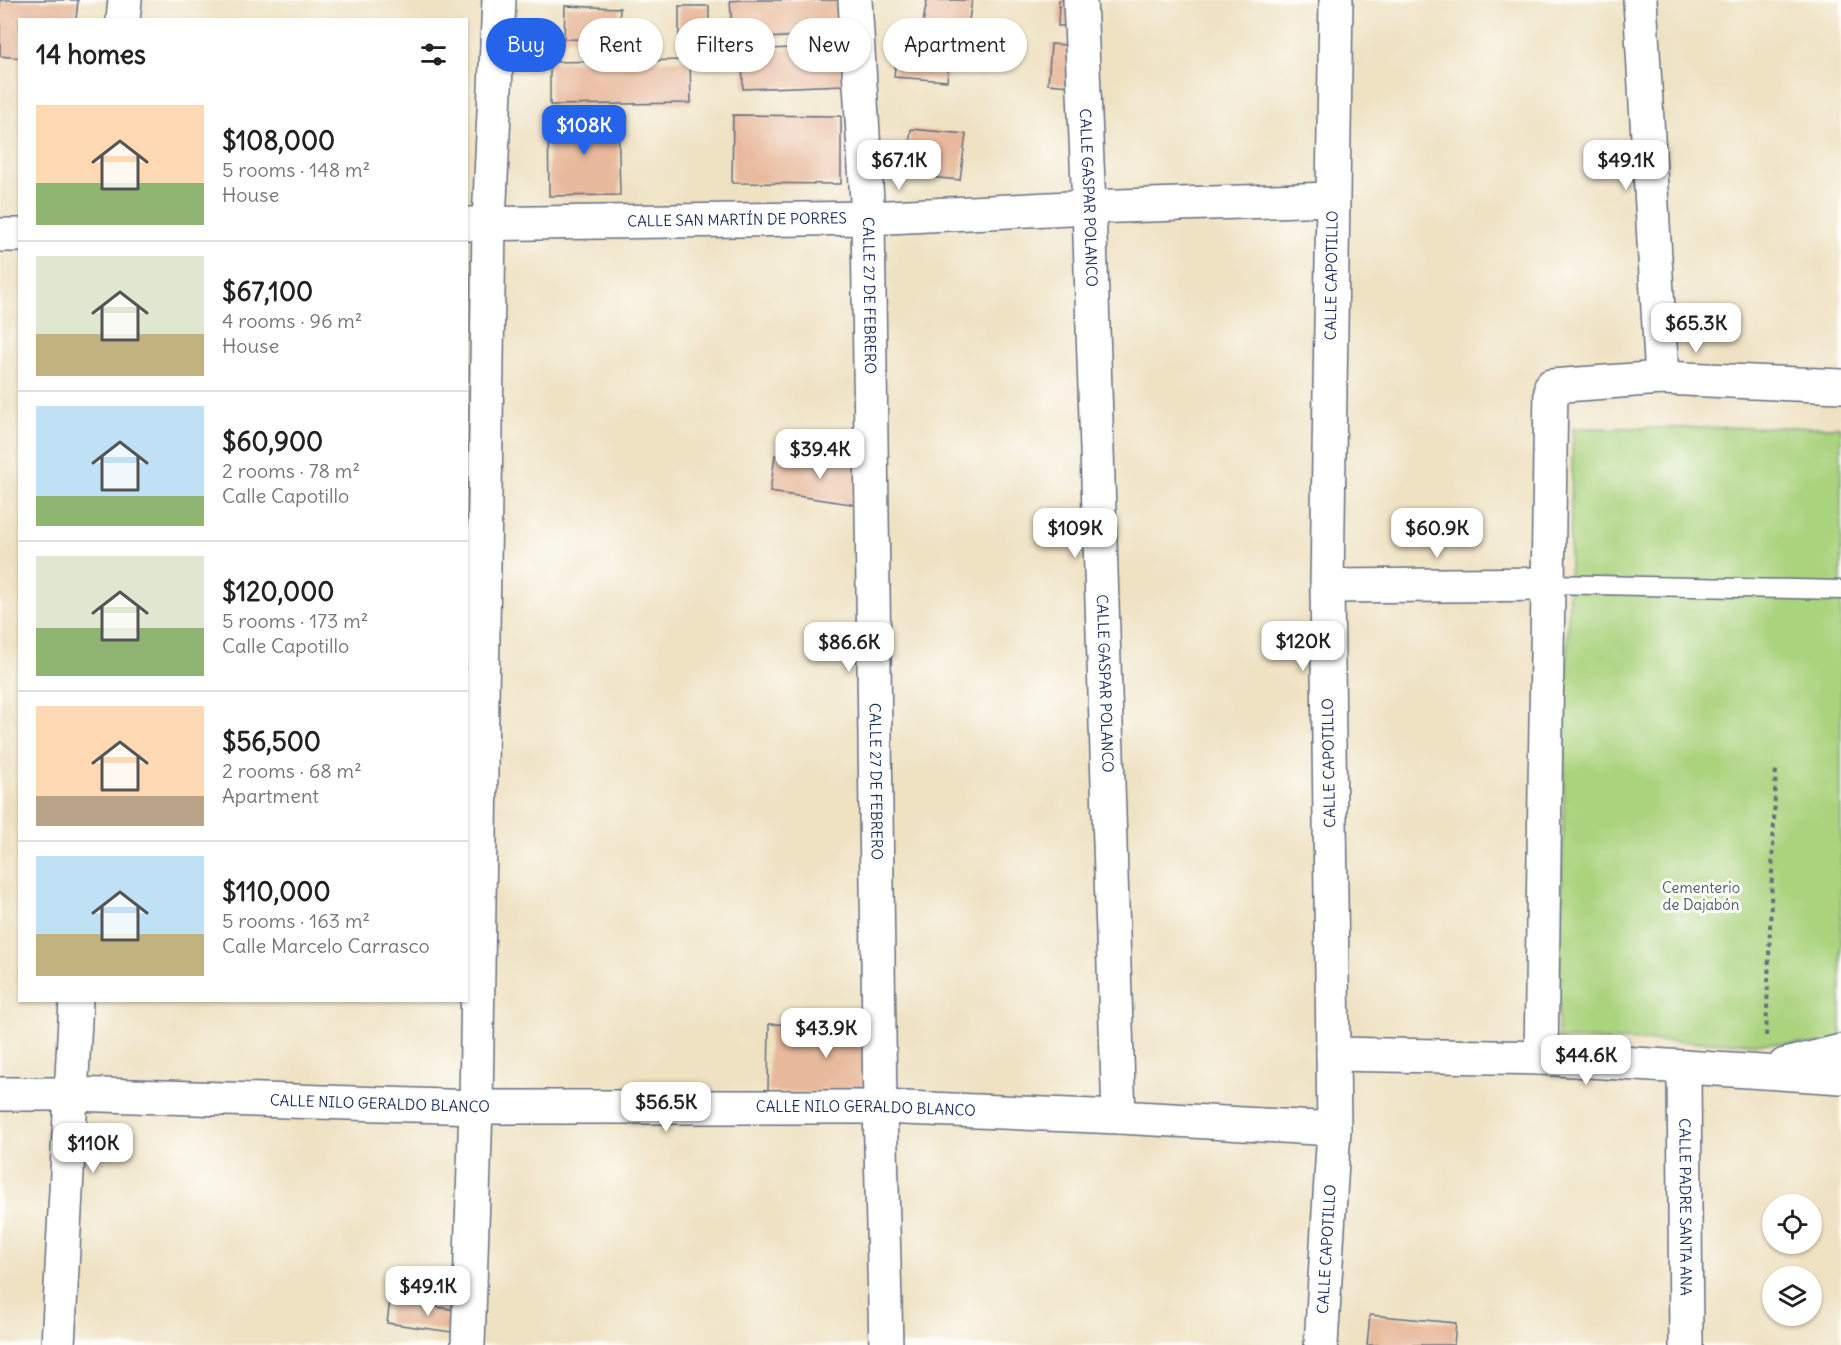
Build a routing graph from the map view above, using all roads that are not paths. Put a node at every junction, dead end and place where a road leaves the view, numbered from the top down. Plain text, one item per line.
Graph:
1 (124, 0) edge
2 (500, 0) edge
3 (855, 0) edge
4 (1080, 0) edge
5 (1336, 0) edge
6 (1640, 0) edge
7 (123, 18) edge
8 (1332, 199) junction
9 (1089, 207) junction
10 (868, 218) junction
11 (478, 223) edge
12 (0, 235) edge
13 (18, 235) edge
14 (1662, 378) junction
15 (1841, 386) edge
16 (1548, 584) junction
17 (1327, 586) junction
18 (1841, 590) edge
19 (76, 1002) edge
20 (1841, 1051) edge
21 (1333, 1054) junction
22 (1541, 1058) junction
23 (1684, 1067) junction
24 (1764, 1071) junction
25 (1841, 1077) edge
26 (0, 1094) edge
27 (72, 1094) junction
28 (476, 1107) junction
29 (880, 1107) junction
30 (1119, 1117) junction
31 (1334, 1129) junction
32 (58, 1345) edge
33 (468, 1345) edge
34 (886, 1345) edge
35 (1321, 1345) edge
36 (1686, 1345) edge

1 - 7 street
2 - 11 street
3 - 10 street, CALLE 27 DE FEBRERO
4 - 9 street, CALLE GASPAR POLANCO
5 - 8 street, CALLE CAPOTILLO
6 - 14 street
8 - 9 street, CALLE SAN MARTÍN DE PORRES
8 - 17 street, CALLE CAPOTILLO
9 - 10 street, CALLE SAN MARTÍN DE PORRES
9 - 30 street, CALLE GASPAR POLANCO
10 - 11 street, CALLE SAN MARTÍN DE PORRES
10 - 29 street, CALLE 27 DE FEBRERO
11 - 28 street
12 - 13 street
14 - 15 street
14 - 16 street
16 - 17 street
16 - 18 lane
16 - 22 street
17 - 21 street, CALLE CAPOTILLO
19 - 27 street
20 - 24 street
21 - 22 street
21 - 31 street, CALLE CAPOTILLO
22 - 23 street
23 - 24 street
23 - 36 street, CALLE PADRE SANTA ANA
24 - 25 street
26 - 27 street, CALLE NILO GERALDO BLANCO
27 - 28 street, CALLE NILO GERALDO BLANCO
27 - 32 street
28 - 29 street, CALLE NILO GERALDO BLANCO
28 - 33 street
29 - 30 street, CALLE NILO GERALDO BLANCO
29 - 34 street, CALLE 27 DE FEBRERO
30 - 31 street, CALLE NILO GERALDO BLANCO
31 - 35 street, CALLE CAPOTILLO

